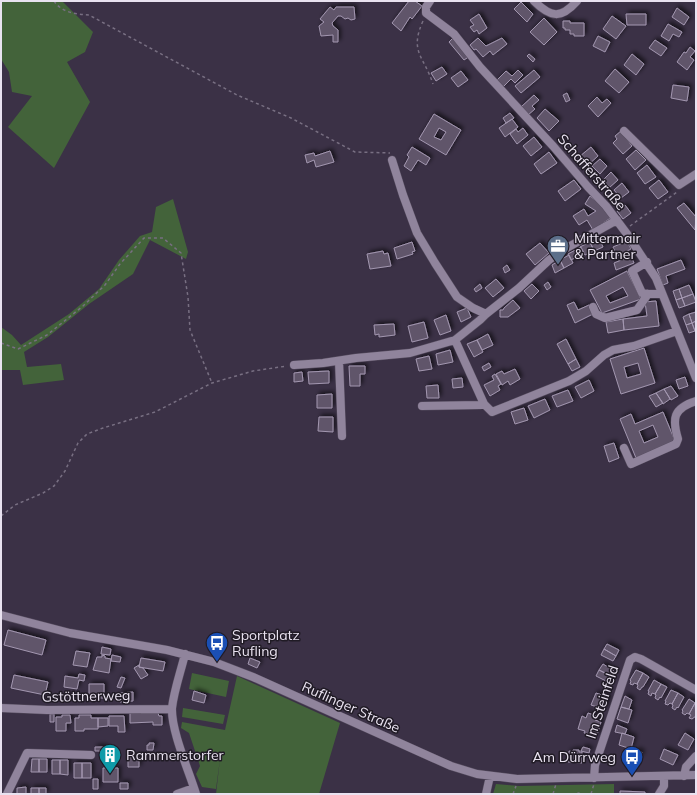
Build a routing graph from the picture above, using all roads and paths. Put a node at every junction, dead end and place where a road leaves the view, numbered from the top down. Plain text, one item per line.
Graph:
1 (54, 1) edge
2 (430, 1) edge
3 (534, 1) edge
4 (577, 1) edge
5 (426, 13) junction
6 (433, 84) dead end
7 (624, 131) dead end
8 (391, 156) joint
9 (696, 174) edge
10 (679, 185) junction
11 (617, 220) junction
12 (624, 230) junction
13 (647, 262) junction
14 (648, 294) junction
15 (662, 294) junction
16 (593, 307) dead end
17 (486, 314) junction
18 (677, 331) junction
19 (455, 340) junction
20 (1, 343) edge
21 (339, 361) junction
22 (294, 365) joint
23 (696, 378) edge
24 (212, 383) junction
25 (696, 402) edge
26 (484, 404) junction
27 (422, 406) dead end
28 (342, 436) dead end
29 (624, 448) dead end
30 (1, 516) edge
31 (1, 615) edge
32 (185, 654) junction
33 (696, 690) edge
34 (1, 708) edge
35 (172, 709) junction
36 (91, 754) dead end
37 (696, 756) edge
38 (696, 775) edge
39 (490, 776) junction
40 (664, 776) junction
41 (684, 776) junction
42 (594, 781) junction
43 (556, 783) dead end
44 (517, 784) dead end
45 (195, 791) edge
46 (8, 794) edge
47 (177, 794) edge
48 (486, 794) edge
49 (513, 794) edge
50 (553, 794) edge
51 (578, 794) edge
52 (583, 794) edge
53 (591, 794) edge
54 (659, 794) edge

1 - 8 path
2 - 5 street
3 - 4 street
5 - 6 path
5 - 11 street, Schafferstraße
7 - 10 street
8 - 17 street
9 - 10 street
10 - 12 path
11 - 12 street, Schafferstraße
11 - 17 street
12 - 13 street, Schafferstraße
13 - 14 street
13 - 15 street, Schafferstraße
14 - 15 street
14 - 16 street
15 - 18 street, Schafferstraße
17 - 19 street
18 - 23 street, Schafferstraße
18 - 26 street
19 - 21 street
19 - 26 street
20 - 24 path
21 - 22 street
21 - 28 street
22 - 24 path
24 - 30 path
25 - 29 street
26 - 27 street
31 - 32 street, Ruflinger Straße
32 - 35 street
32 - 39 street, Ruflinger Straße
33 - 42 street, Im Steinfeld
34 - 35 street, Gstöttnerweg
35 - 45 street
36 - 46 street
37 - 41 street
38 - 41 street, Ruflinger Straße
39 - 42 street, Ruflinger Straße
39 - 48 street
40 - 41 street, Ruflinger Straße
40 - 42 street, Ruflinger Straße
40 - 54 street
42 - 53 path
43 - 50 path
44 - 49 path
45 - 47 street
51 - 52 path

